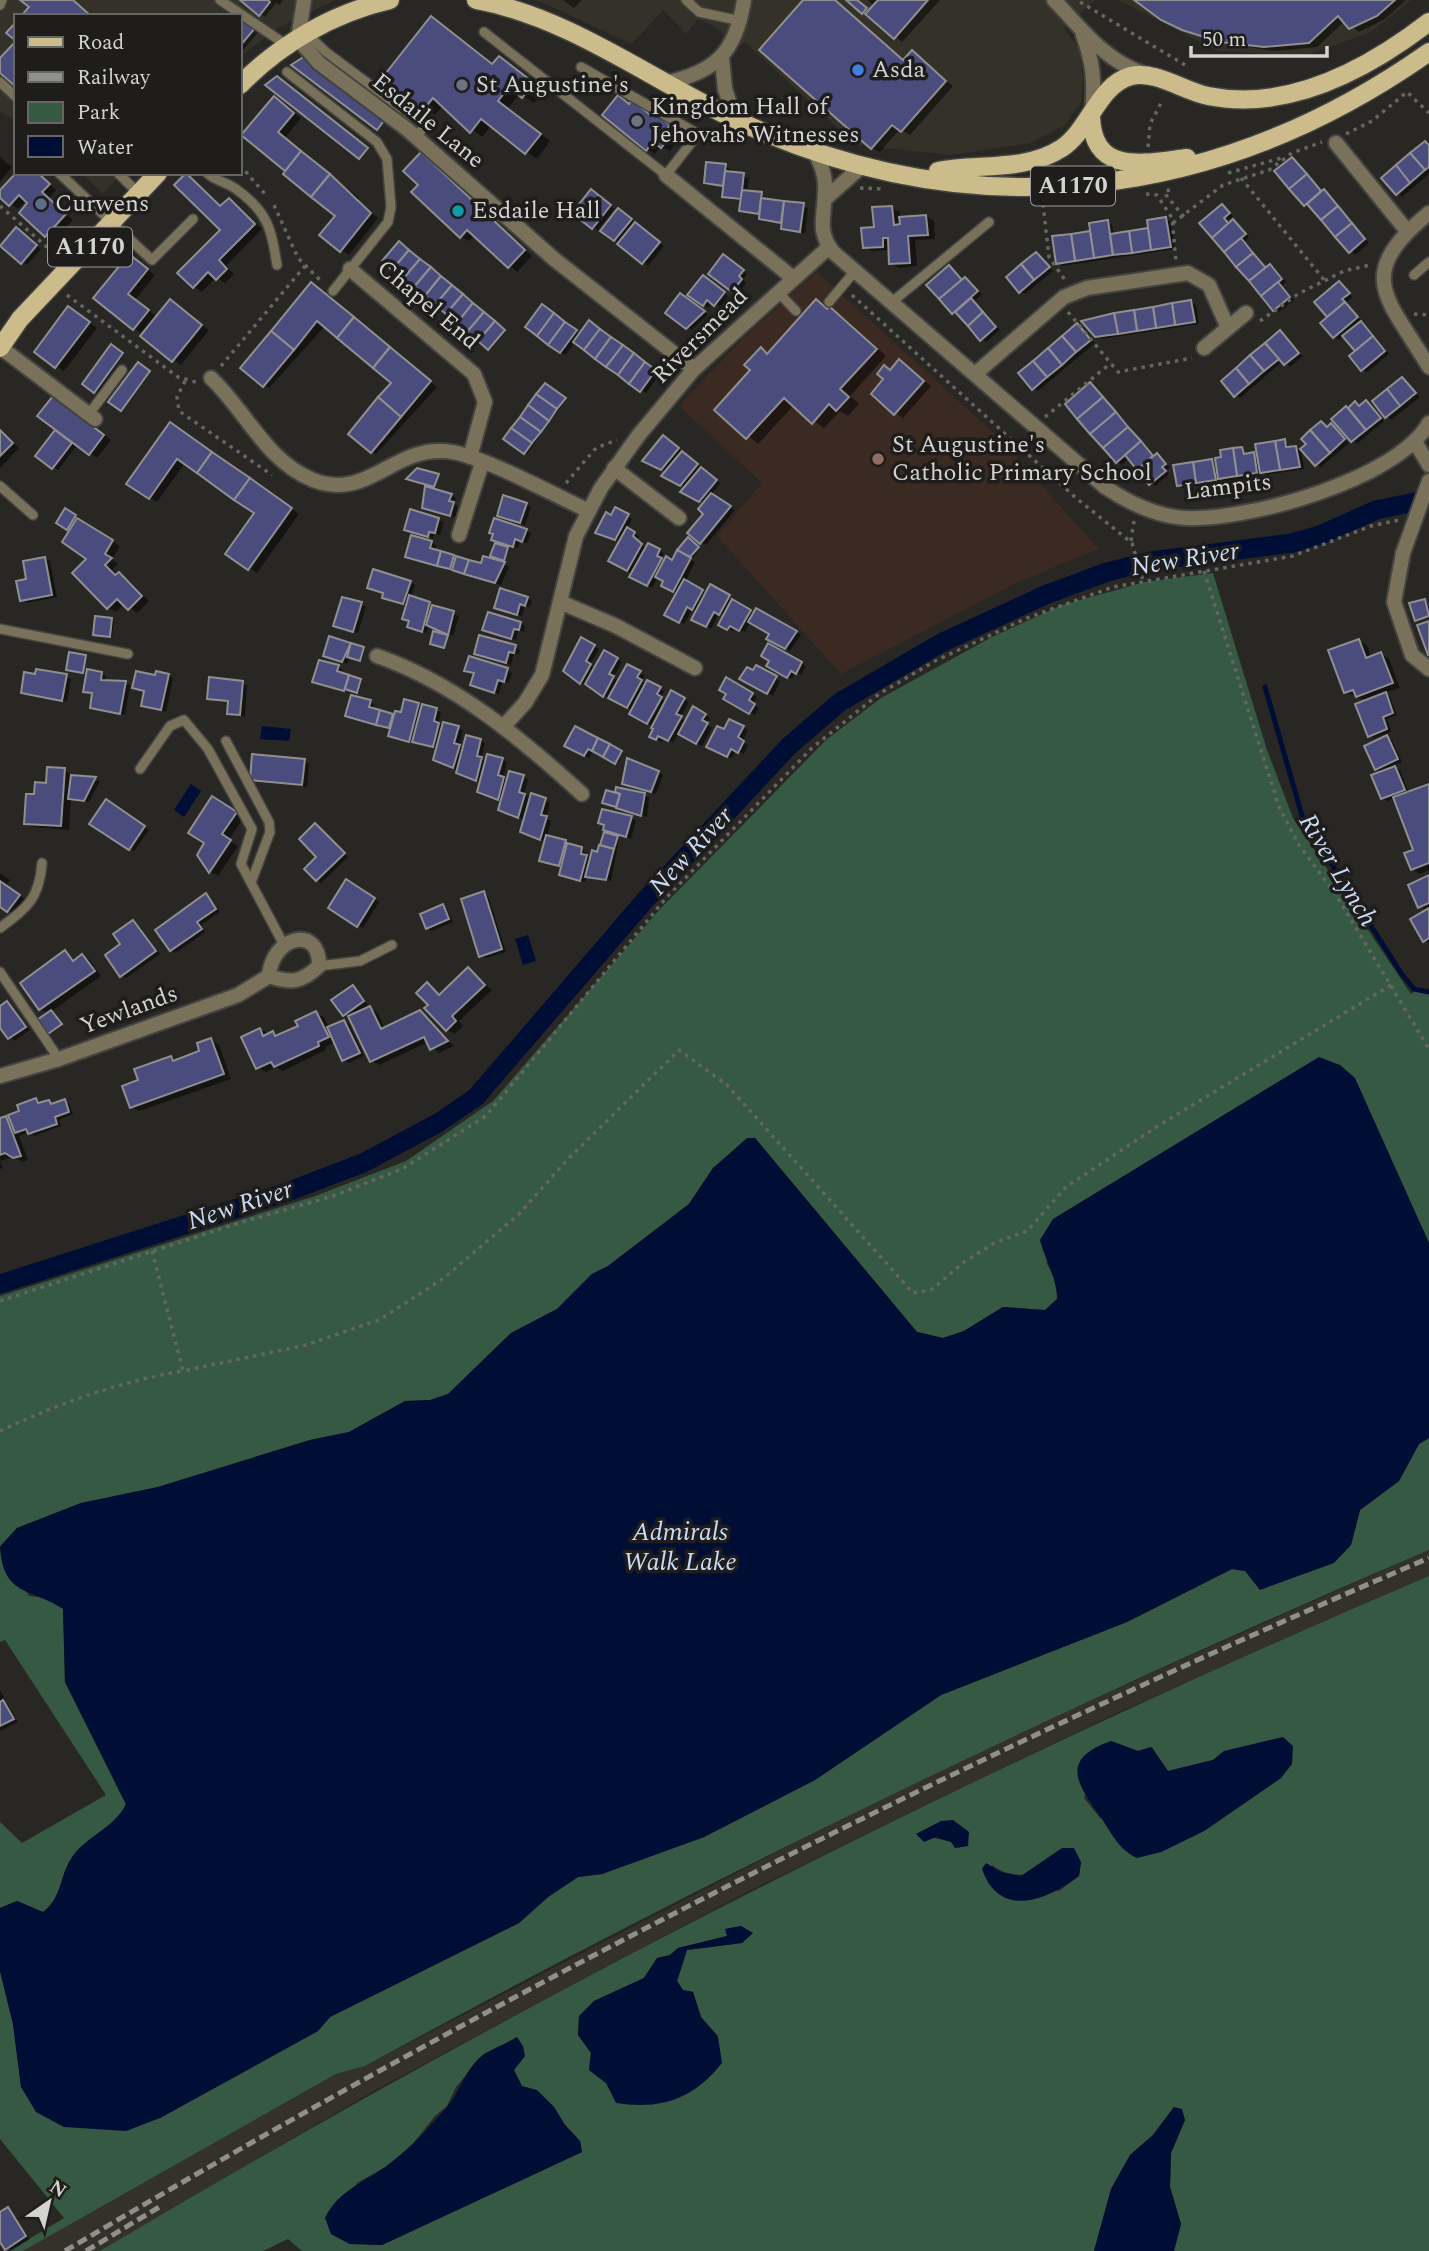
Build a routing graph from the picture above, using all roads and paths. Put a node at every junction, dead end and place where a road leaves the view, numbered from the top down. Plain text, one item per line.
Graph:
1 (2, 0) edge
2 (220, 0) edge
3 (304, 0) edge
4 (390, 0) edge
5 (476, 0) edge
6 (687, 0) edge
7 (744, 0) edge
8 (1054, 0) edge
9 (1080, 1) edge
10 (0, 5) edge
11 (741, 21) junction
12 (1429, 22) edge
13 (484, 32) dead end
14 (1082, 32) junction
15 (298, 39) junction
16 (1429, 51) edge
17 (722, 59) junction
18 (1185, 65) dead end
19 (581, 67) dead end
20 (288, 72) dead end
21 (1142, 73) junction
22 (0, 82) edge
23 (242, 83) edge
24 (665, 83) junction
25 (14, 95) edge
26 (1161, 103) dead end
27 (1429, 113) edge
28 (1091, 116) junction
29 (735, 119) junction
30 (1336, 139) junction
31 (1148, 147) dead end
32 (816, 152) junction
33 (1225, 154) junction
34 (862, 166) junction
35 (242, 167) edge
36 (61, 175) edge
37 (120, 175) edge
38 (156, 175) edge
39 (209, 175) edge
40 (666, 175) junction
41 (917, 176) junction
42 (1241, 178) junction
43 (1165, 191) dead end
44 (139, 194) junction
45 (266, 195) dead end
46 (1137, 195) dead end
47 (825, 200) junction
48 (273, 204) dead end
49 (1043, 204) dead end
50 (0, 206) edge
51 (1429, 213) edge
52 (1184, 217) junction
53 (193, 219) dead end
54 (989, 222) dead end
55 (1173, 223) junction
56 (111, 224) junction
57 (1407, 231) junction
58 (829, 247) junction
59 (1429, 262) edge
60 (277, 265) dead end
61 (1386, 265) junction
62 (304, 266) junction
63 (70, 268) junction
64 (350, 270) junction
65 (856, 271) junction
66 (1177, 272) junction
67 (1414, 275) dead end
68 (793, 278) junction
69 (1325, 281) junction
70 (53, 285) junction
71 (842, 286) junction
72 (332, 291) joint
73 (1074, 291) junction
74 (778, 292) junction
75 (829, 302) dead end
76 (892, 302) junction
77 (1058, 302) junction
78 (796, 311) dead end
79 (1246, 313) joint
80 (20, 319) junction
81 (1228, 328) junction
82 (0, 330) edge
83 (0, 348) edge
84 (1204, 348) joint
85 (1111, 363) junction
86 (1429, 367) edge
87 (694, 369) junction
88 (122, 370) dead end
89 (975, 374) junction
90 (212, 378) junction
91 (185, 381) junction
92 (92, 417) joint
93 (1429, 423) edge
94 (1035, 426) junction
95 (638, 436) junction
96 (1415, 442) junction
97 (476, 460) junction
98 (1429, 465) edge
99 (614, 468) junction
100 (278, 479) dead end
101 (1429, 481) edge
102 (0, 486) edge
103 (555, 495) junction
104 (1141, 508) junction
105 (587, 510) junction
106 (33, 515) dead end
107 (1416, 515) junction
108 (679, 519) dead end
109 (459, 535) dead end
110 (1133, 546) junction
111 (1204, 571) junction
112 (1143, 581) junction
113 (560, 602) junction
114 (0, 629) edge
115 (128, 654) dead end
116 (376, 656) dead end
117 (695, 668) dead end
118 (1429, 669) edge
119 (503, 727) junction
120 (226, 741) dead end
121 (140, 769) dead end
122 (582, 794) dead end
123 (42, 863) dead end
124 (252, 880) junction
125 (0, 928) edge
126 (284, 945) junction
127 (392, 945) dead end
128 (319, 966) junction
129 (0, 972) edge
130 (269, 976) junction
131 (1391, 985) junction
132 (1429, 1049) edge
133 (60, 1059) junction
134 (0, 1076) edge
135 (152, 1251) junction
136 (0, 1301) edge
137 (183, 1371) junction
138 (0, 1431) edge

1 - 10 lane
2 - 15 lane
3 - 15 street
4 - 15 main road
5 - 24 main road, A1170
6 - 11 lane
7 - 11 street
8 - 14 street
9 - 18 path
11 - 17 street
12 - 21 main road
13 - 40 lane
14 - 21 street
14 - 28 street
15 - 23 main road
15 - 87 street, Esdaile Lane
16 - 33 main road, A1170
17 - 24 street
17 - 29 street
19 - 40 lane
20 - 64 lane
21 - 28 main road, A1170
22 - 25 lane
24 - 29 main road, A1170
26 - 31 path
27 - 30 path
28 - 33 main road, A1170
28 - 41 main road, A1170
29 - 32 main road, A1170
30 - 42 path
30 - 57 street
32 - 34 main road, A1170
32 - 47 street
33 - 41 main road, A1170
34 - 41 main road, A1170
34 - 47 street
35 - 45 path
36 - 56 lane
37 - 44 lane
38 - 44 main road, A1170
39 - 60 lane
40 - 68 street
42 - 52 path
42 - 69 path
43 - 52 path
44 - 56 main road, A1170
46 - 55 path
47 - 58 street
48 - 62 path
49 - 73 path
50 - 63 path
51 - 57 street
52 - 55 path
53 - 56 lane
54 - 76 lane
55 - 66 path
56 - 63 main road, A1170
57 - 61 street
58 - 65 street, Lampits
58 - 68 street, Riversmead
59 - 67 lane
61 - 69 path
61 - 86 street
62 - 72 path
62 - 90 path
63 - 70 main road, A1170
64 - 72 lane
64 - 97 street, Chapel End
65 - 71 lane
65 - 76 street, Lampits
66 - 73 street
66 - 81 street
68 - 74 street, Riversmead
69 - 79 path
70 - 80 main road, A1170
70 - 91 path
71 - 75 lane
71 - 110 path
73 - 77 street
74 - 78 lane
74 - 87 street, Riversmead
76 - 89 street, Lampits
77 - 85 path
77 - 89 street
79 - 81 street
80 - 82 main road, A1170
80 - 83 main road, A1170
81 - 84 street
83 - 92 street
84 - 85 path
85 - 94 path
87 - 95 street, Riversmead
88 - 92 lane
89 - 94 street, Lampits
90 - 91 path
90 - 97 street
91 - 100 path
93 - 96 street, Lampits
94 - 104 street, Lampits
95 - 99 street, Riversmead
95 - 103 path
96 - 98 street
96 - 104 street, Lampits
97 - 103 street
97 - 109 street, Chapel End
99 - 105 street, Riversmead
99 - 108 street
101 - 107 street
102 - 106 lane
103 - 105 street
104 - 110 path
105 - 113 street, Riversmead
107 - 111 path
107 - 118 street
110 - 112 path
111 - 112 path
111 - 131 path
112 - 135 path
113 - 117 street
113 - 119 street, Riversmead
114 - 115 lane
116 - 119 street
119 - 122 street
120 - 124 lane
121 - 124 lane
123 - 125 lane
124 - 126 lane
126 - 128 street
126 - 130 street
127 - 128 lane
128 - 130 street
129 - 133 lane
130 - 133 street, Yewlands
131 - 132 path
131 - 137 path
133 - 134 street, Yewlands
135 - 136 path
135 - 137 path
137 - 138 path

